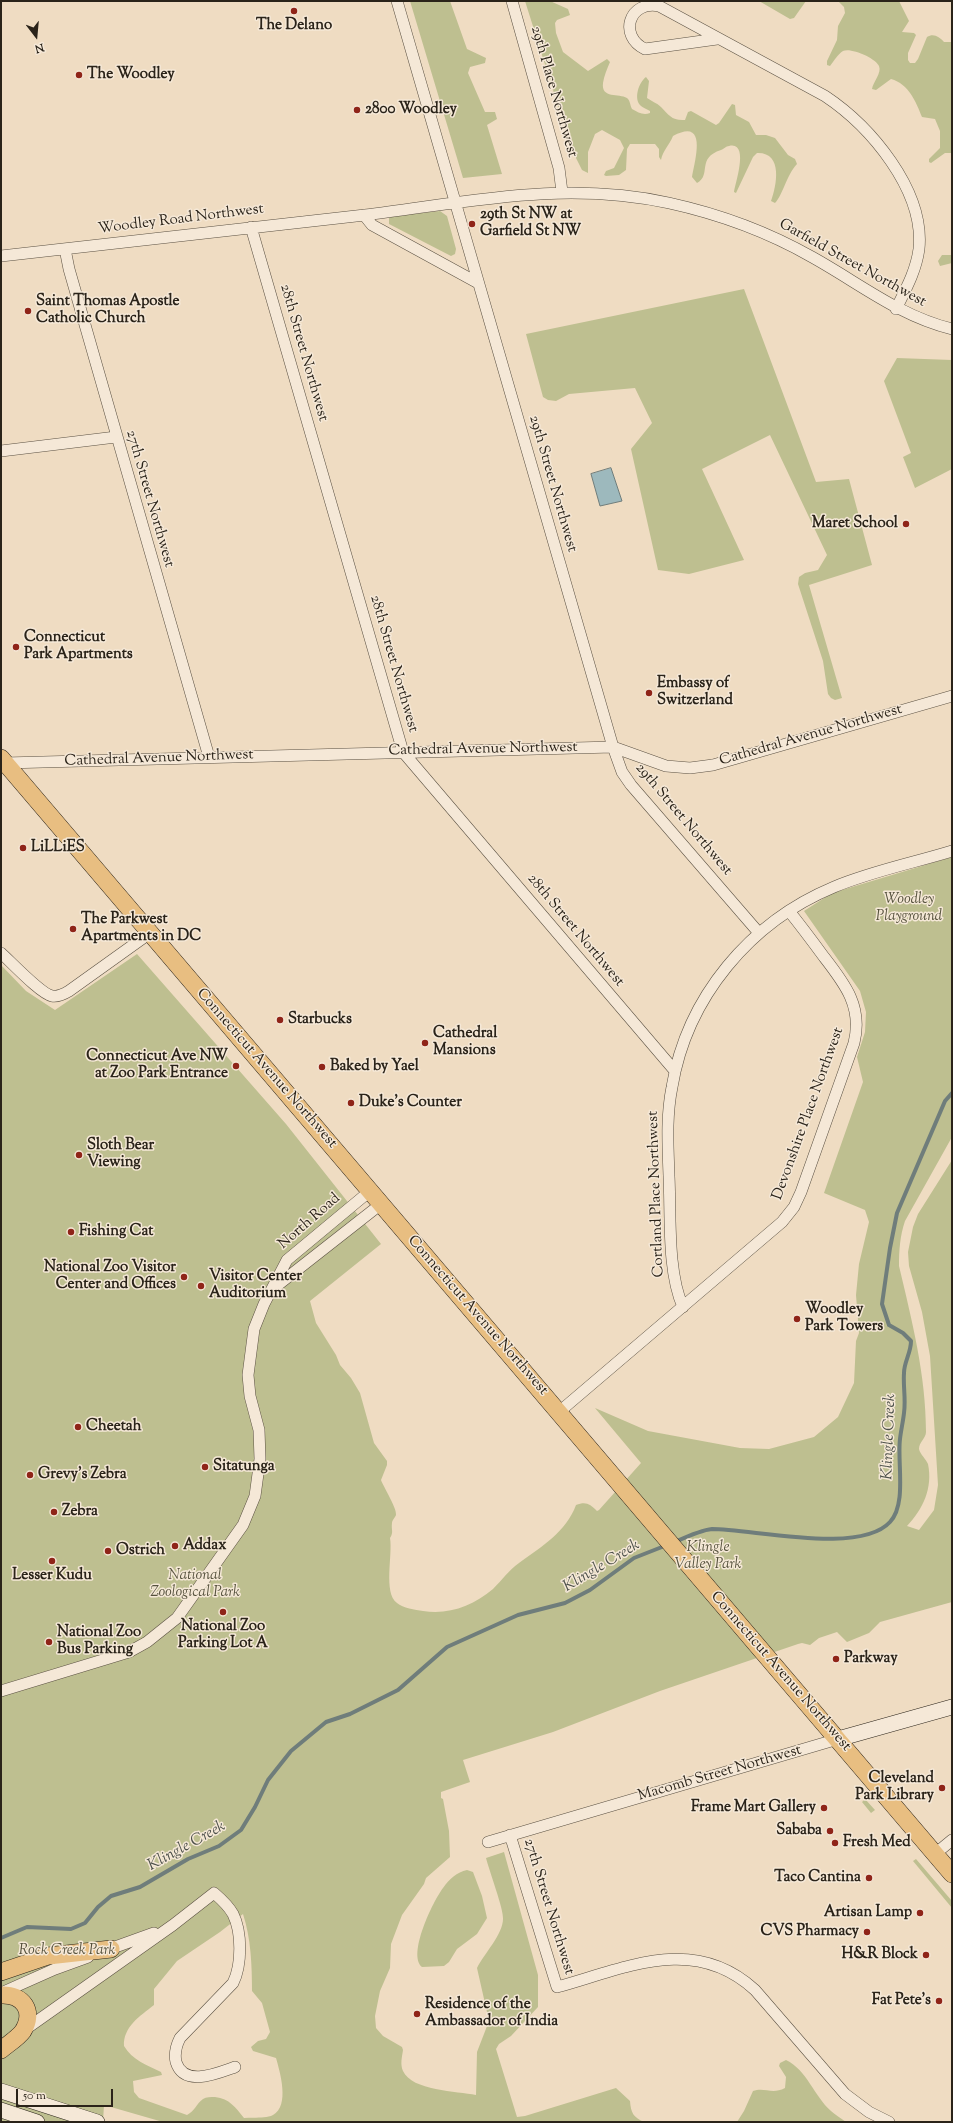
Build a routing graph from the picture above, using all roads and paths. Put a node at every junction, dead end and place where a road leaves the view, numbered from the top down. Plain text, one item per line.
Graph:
1 (397, 1) edge
2 (512, 1) edge
3 (717, 39) junction
4 (562, 192) junction
5 (454, 202) junction
6 (364, 215) junction
7 (251, 227) junction
8 (65, 249) junction
9 (1, 256) edge
10 (478, 283) junction
11 (896, 309) junction
12 (952, 329) edge
13 (116, 437) junction
14 (1, 452) edge
15 (952, 696) edge
16 (613, 747) junction
17 (403, 752) junction
18 (208, 758) junction
19 (2, 762) edge
20 (952, 851) edge
21 (789, 911) junction
22 (150, 933) junction
23 (759, 933) junction
24 (1, 953) edge
25 (675, 1071) junction
26 (370, 1191) junction
27 (382, 1204) junction
28 (274, 1288) junction
29 (683, 1307) junction
30 (559, 1412) junction
31 (1, 1691) edge
32 (952, 1707) edge
33 (838, 1740) junction
34 (510, 1835) junction
35 (952, 1840) edge
36 (488, 1842) dead end
37 (935, 1854) junction
38 (952, 1874) edge
39 (173, 1925) junction
40 (111, 1948) junction
41 (1, 1972) edge
42 (1, 1994) edge
43 (22, 2031) junction
44 (1, 2050) edge
45 (235, 2066) dead end
46 (6, 2093) edge
47 (1, 2110) edge
48 (37, 2122) edge
49 (97, 2122) edge
50 (889, 2122) edge

1 - 5 street, 29th Street Northwest
2 - 4 street, 29th Place Northwest
3 - 3 street
3 - 11 street
4 - 5 street, Garfield Street Northwest
4 - 11 street, Garfield Street Northwest
5 - 6 street, Woodley Road Northwest
5 - 10 street, 29th Street Northwest
6 - 7 street, Woodley Road Northwest
6 - 10 street
7 - 8 street, Woodley Road Northwest
7 - 17 street, 28th Street Northwest
8 - 9 street, Woodley Road Northwest
8 - 13 street, 27th Street Northwest
10 - 16 street, 29th Street Northwest
11 - 12 street, Garfield Street Northwest
13 - 14 street
13 - 18 street, 27th Street Northwest
15 - 16 street, Cathedral Avenue Northwest
16 - 17 street, Cathedral Avenue Northwest
16 - 23 street, 29th Street Northwest
17 - 18 street, Cathedral Avenue Northwest
17 - 25 street, 28th Street Northwest
18 - 19 street, Cathedral Avenue Northwest
19 - 22 main road, Connecticut Avenue Northwest
20 - 21 street, Cortland Place Northwest
21 - 23 street, Cortland Place Northwest
21 - 29 street, Devonshire Place Northwest
22 - 24 street
22 - 26 main road, Connecticut Avenue Northwest
23 - 25 street, Cortland Place Northwest
25 - 29 street, Cortland Place Northwest
26 - 27 main road, Connecticut Avenue Northwest
26 - 28 street, North Road
27 - 28 street, North Road
27 - 30 main road, Connecticut Avenue Northwest
28 - 31 street
29 - 30 street, Devonshire Place Northwest
30 - 33 main road, Connecticut Avenue Northwest
32 - 33 main road, Macomb Street Northwest
33 - 34 street, Macomb Street Northwest
33 - 37 main road, Connecticut Avenue Northwest
34 - 36 street, Macomb Street Northwest
34 - 50 street, 27th Street Northwest
35 - 37 street
37 - 38 main road, Connecticut Avenue Northwest
39 - 40 street
39 - 43 street
39 - 45 street
40 - 41 main road
40 - 42 street
42 - 43 main road
43 - 44 main road
46 - 49 main road
47 - 48 main road

